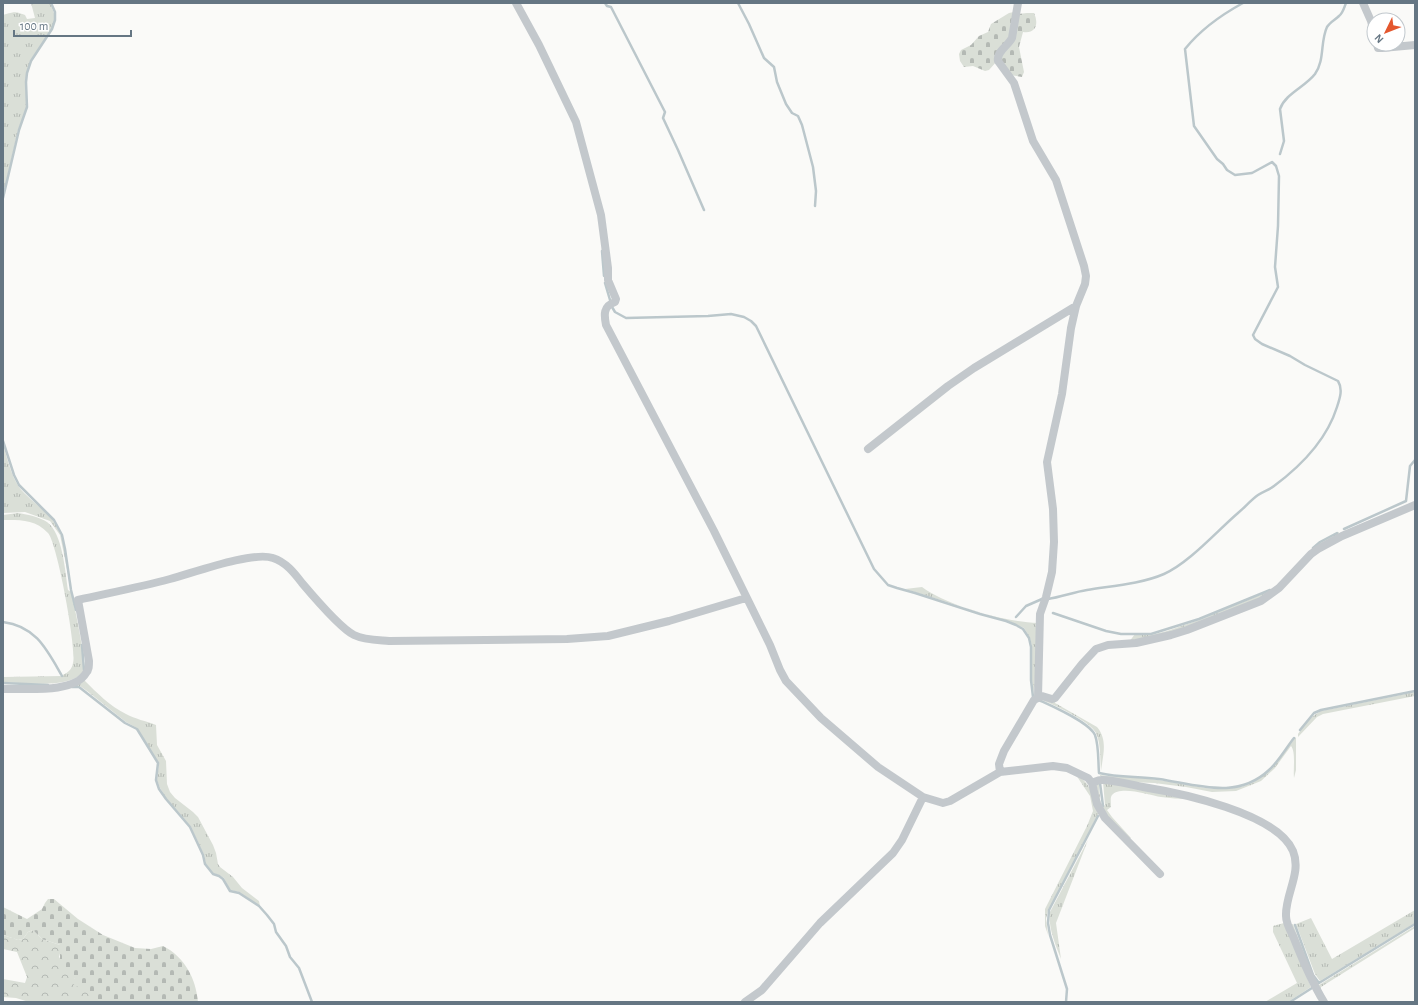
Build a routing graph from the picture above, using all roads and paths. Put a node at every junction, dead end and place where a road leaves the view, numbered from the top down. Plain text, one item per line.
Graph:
1 (516, 3) edge
2 (1018, 3) edge
3 (1076, 306) junction
4 (868, 449) dead end
5 (1415, 505) edge
6 (746, 598) junction
7 (3, 689) edge
8 (1038, 697) junction
9 (1000, 772) junction
10 (1092, 783) junction
11 (923, 797) junction
12 (1160, 874) dead end
13 (745, 1002) edge
14 (1324, 1002) edge

1 - 6 street
2 - 3 street
3 - 4 street
3 - 8 street
5 - 8 street
6 - 7 street
6 - 11 street
8 - 9 street
9 - 10 street
9 - 11 street
10 - 12 street
10 - 14 street
11 - 13 street

